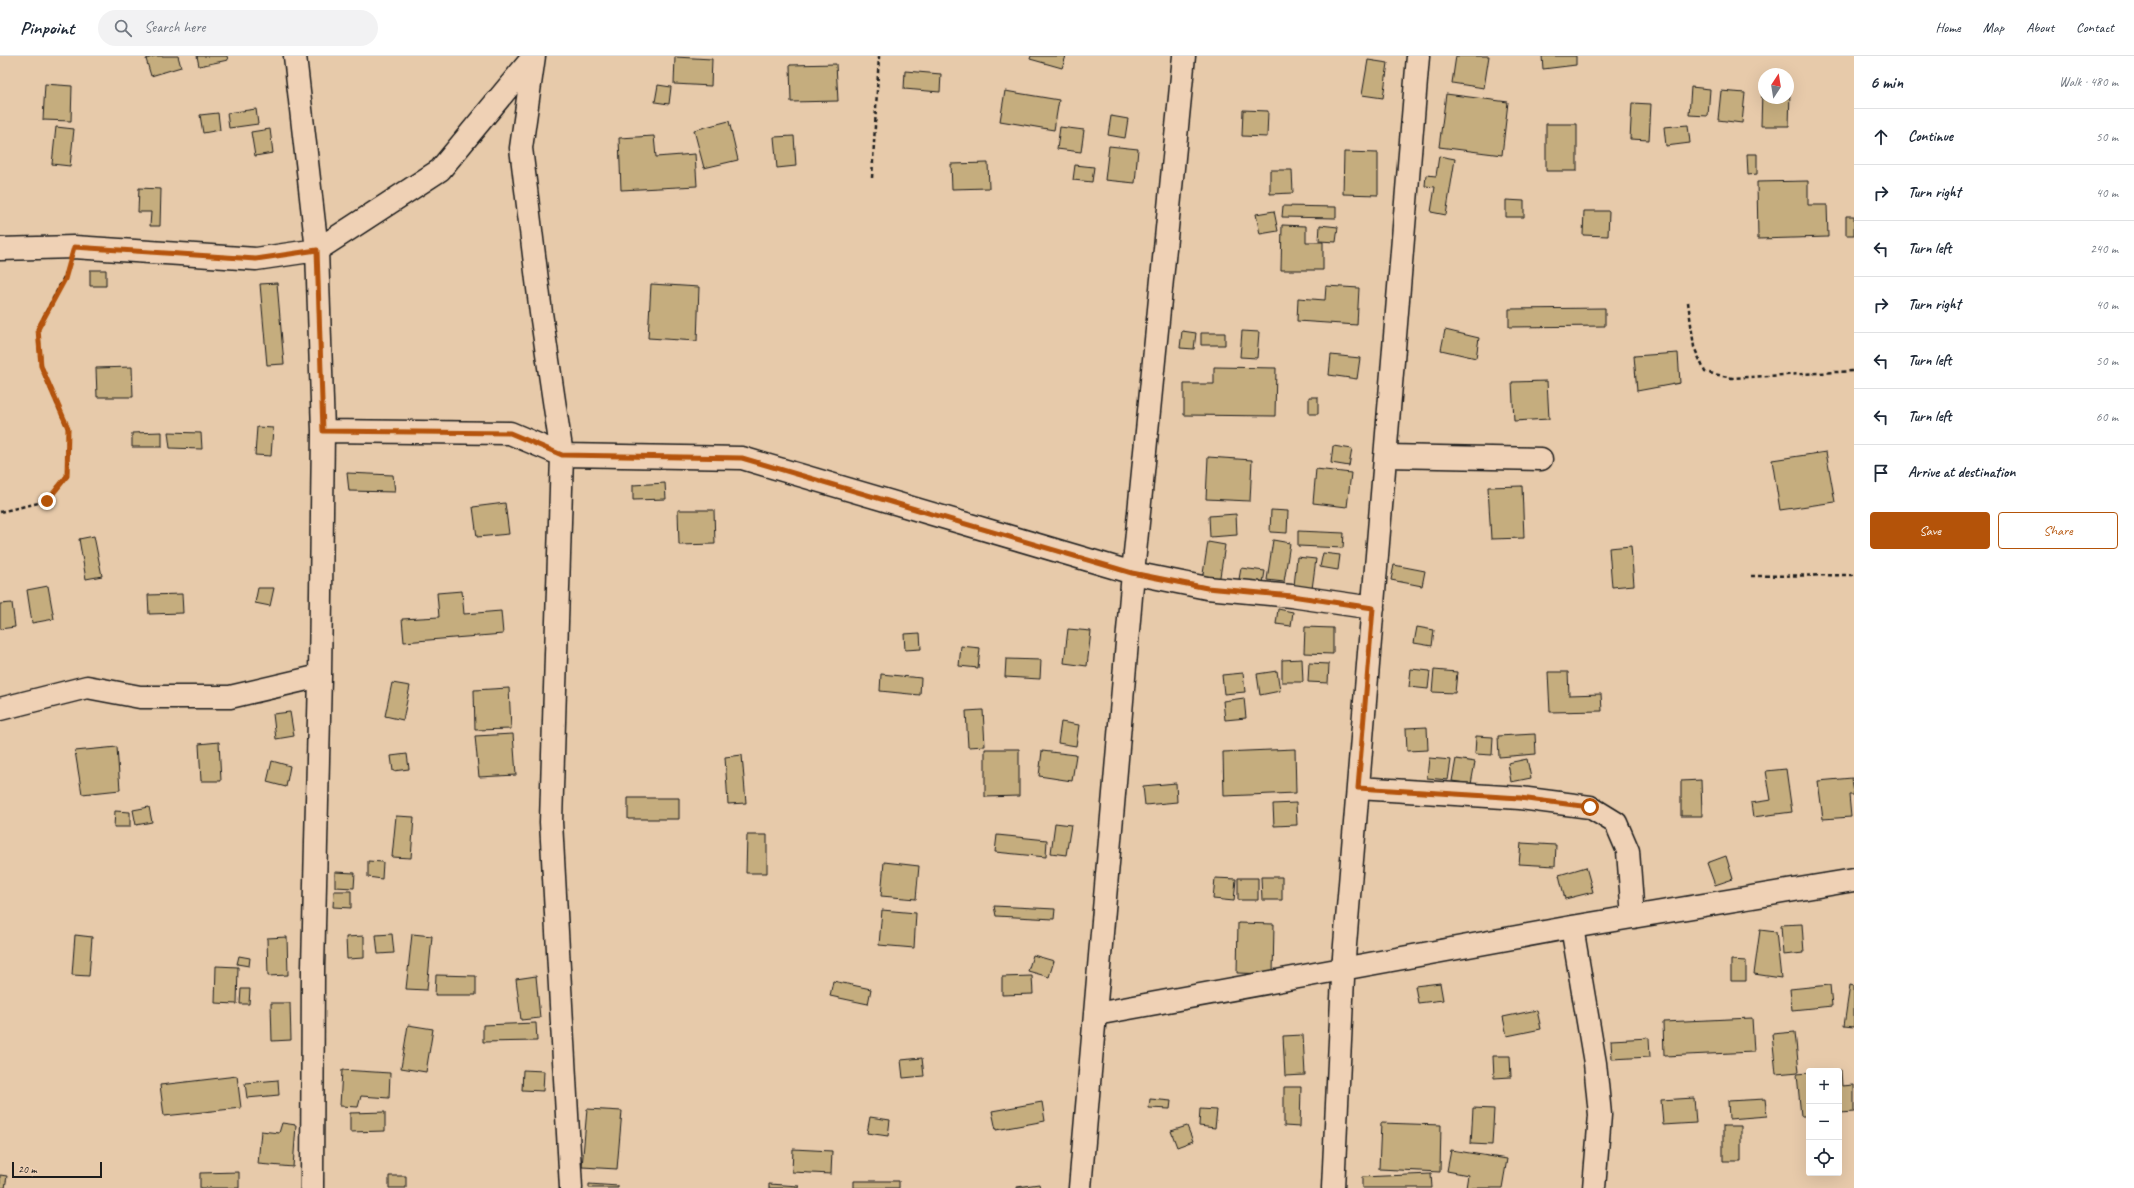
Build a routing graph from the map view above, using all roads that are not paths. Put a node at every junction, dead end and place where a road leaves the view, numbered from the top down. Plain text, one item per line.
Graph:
1 (295, 56) edge
2 (534, 56) edge
3 (1184, 56) edge
4 (1418, 56) edge
5 (0, 249) edge
6 (317, 250) junction
7 (323, 431) junction
8 (562, 455) junction
9 (1386, 456) junction
10 (1541, 459) dead end
11 (1132, 573) junction
12 (1373, 608) junction
13 (320, 676) junction
14 (0, 709) edge
15 (1358, 788) junction
16 (1854, 880) edge
17 (1632, 917) junction
18 (1572, 927) junction
19 (1343, 969) junction
20 (1096, 1014) junction
21 (312, 1188) edge
22 (571, 1188) edge
23 (1080, 1188) edge
24 (1333, 1188) edge
25 (1594, 1188) edge

1 - 6 street
2 - 6 street
2 - 8 street
3 - 11 street
4 - 9 street
5 - 6 street
6 - 7 street
7 - 8 street
7 - 13 street
8 - 11 street
8 - 22 street
9 - 10 street
9 - 12 street
11 - 12 street
11 - 20 street
12 - 15 street
13 - 14 street
13 - 21 street
15 - 17 street
15 - 19 street
16 - 17 street
17 - 18 street
18 - 19 street
18 - 25 street
19 - 20 street
19 - 24 street
20 - 23 street

